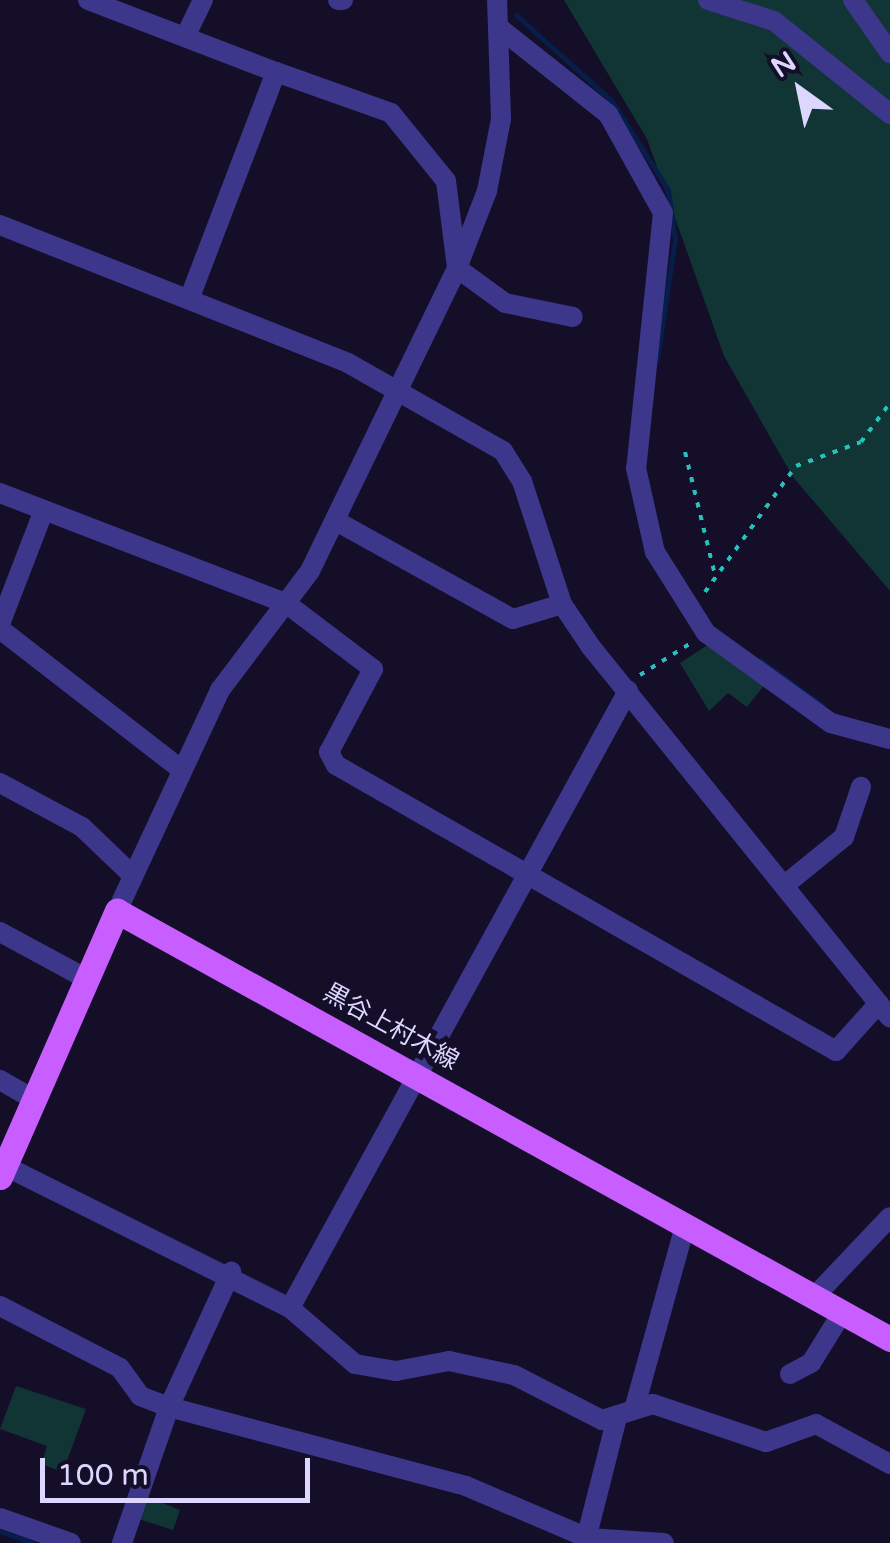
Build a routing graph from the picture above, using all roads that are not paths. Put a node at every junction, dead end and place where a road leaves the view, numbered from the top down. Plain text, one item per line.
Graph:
1 (88, 0) edge
2 (204, 0) edge
3 (497, 0) edge
4 (708, 0) edge
5 (853, 0) edge
6 (502, 30) junction
7 (185, 37) junction
8 (890, 53) edge
9 (276, 72) junction
10 (890, 114) edge
11 (0, 225) edge
12 (457, 268) junction
13 (190, 296) junction
14 (573, 316) dead end
15 (398, 399) junction
16 (0, 494) edge
17 (44, 510) junction
18 (336, 521) junction
19 (287, 604) junction
20 (562, 604) junction
21 (0, 626) edge
22 (628, 691) junction
23 (890, 738) edge
24 (182, 770) junction
25 (0, 783) edge
26 (861, 787) dead end
27 (131, 874) junction
28 (527, 876) junction
29 (786, 884) junction
30 (117, 911) junction
31 (0, 932) edge
32 (86, 979) junction
33 (884, 1010) edge
34 (419, 1077) junction
35 (0, 1080) edge
36 (33, 1099) junction
37 (3, 1171) edge
38 (890, 1217) edge
39 (686, 1226) junction
40 (232, 1272) junction
41 (814, 1297) junction
42 (0, 1306) edge
43 (290, 1308) junction
44 (842, 1313) junction
45 (890, 1339) edge
46 (790, 1374) dead end
47 (636, 1406) junction
48 (169, 1407) junction
49 (616, 1421) junction
50 (890, 1464) edge
51 (0, 1518) edge
52 (586, 1540) edge
53 (71, 1543) edge
54 (122, 1543) edge
55 (664, 1543) edge

1 - 7 street
2 - 7 street
3 - 6 street
4 - 10 street
5 - 8 street
6 - 12 street
6 - 23 street
7 - 9 street
9 - 12 street
9 - 13 street
11 - 13 street
12 - 14 street
12 - 15 street
13 - 15 street
15 - 18 street
15 - 20 street
16 - 17 street
17 - 19 street
17 - 21 street
18 - 19 street
18 - 20 street
19 - 24 street
19 - 28 street
20 - 22 street
21 - 24 street
22 - 28 street
22 - 29 street
24 - 27 street
25 - 27 street
26 - 29 street
27 - 30 street
28 - 33 street
28 - 34 street
29 - 33 street
30 - 32 main road
30 - 34 main road, 黒谷上村木線
31 - 32 street
32 - 36 main road
34 - 39 main road, 黒谷上村木線
34 - 43 street
35 - 36 street
36 - 37 main road
37 - 40 street
38 - 41 street
39 - 41 main road, 黒谷上村木線
39 - 47 street
40 - 43 street
40 - 48 street
41 - 44 main road, 黒谷上村木線
42 - 48 street
43 - 49 street
44 - 45 main road, 黒谷上村木線
44 - 46 street
47 - 49 street
47 - 50 street
48 - 52 street
48 - 54 street
49 - 52 street
51 - 53 street
52 - 55 street

